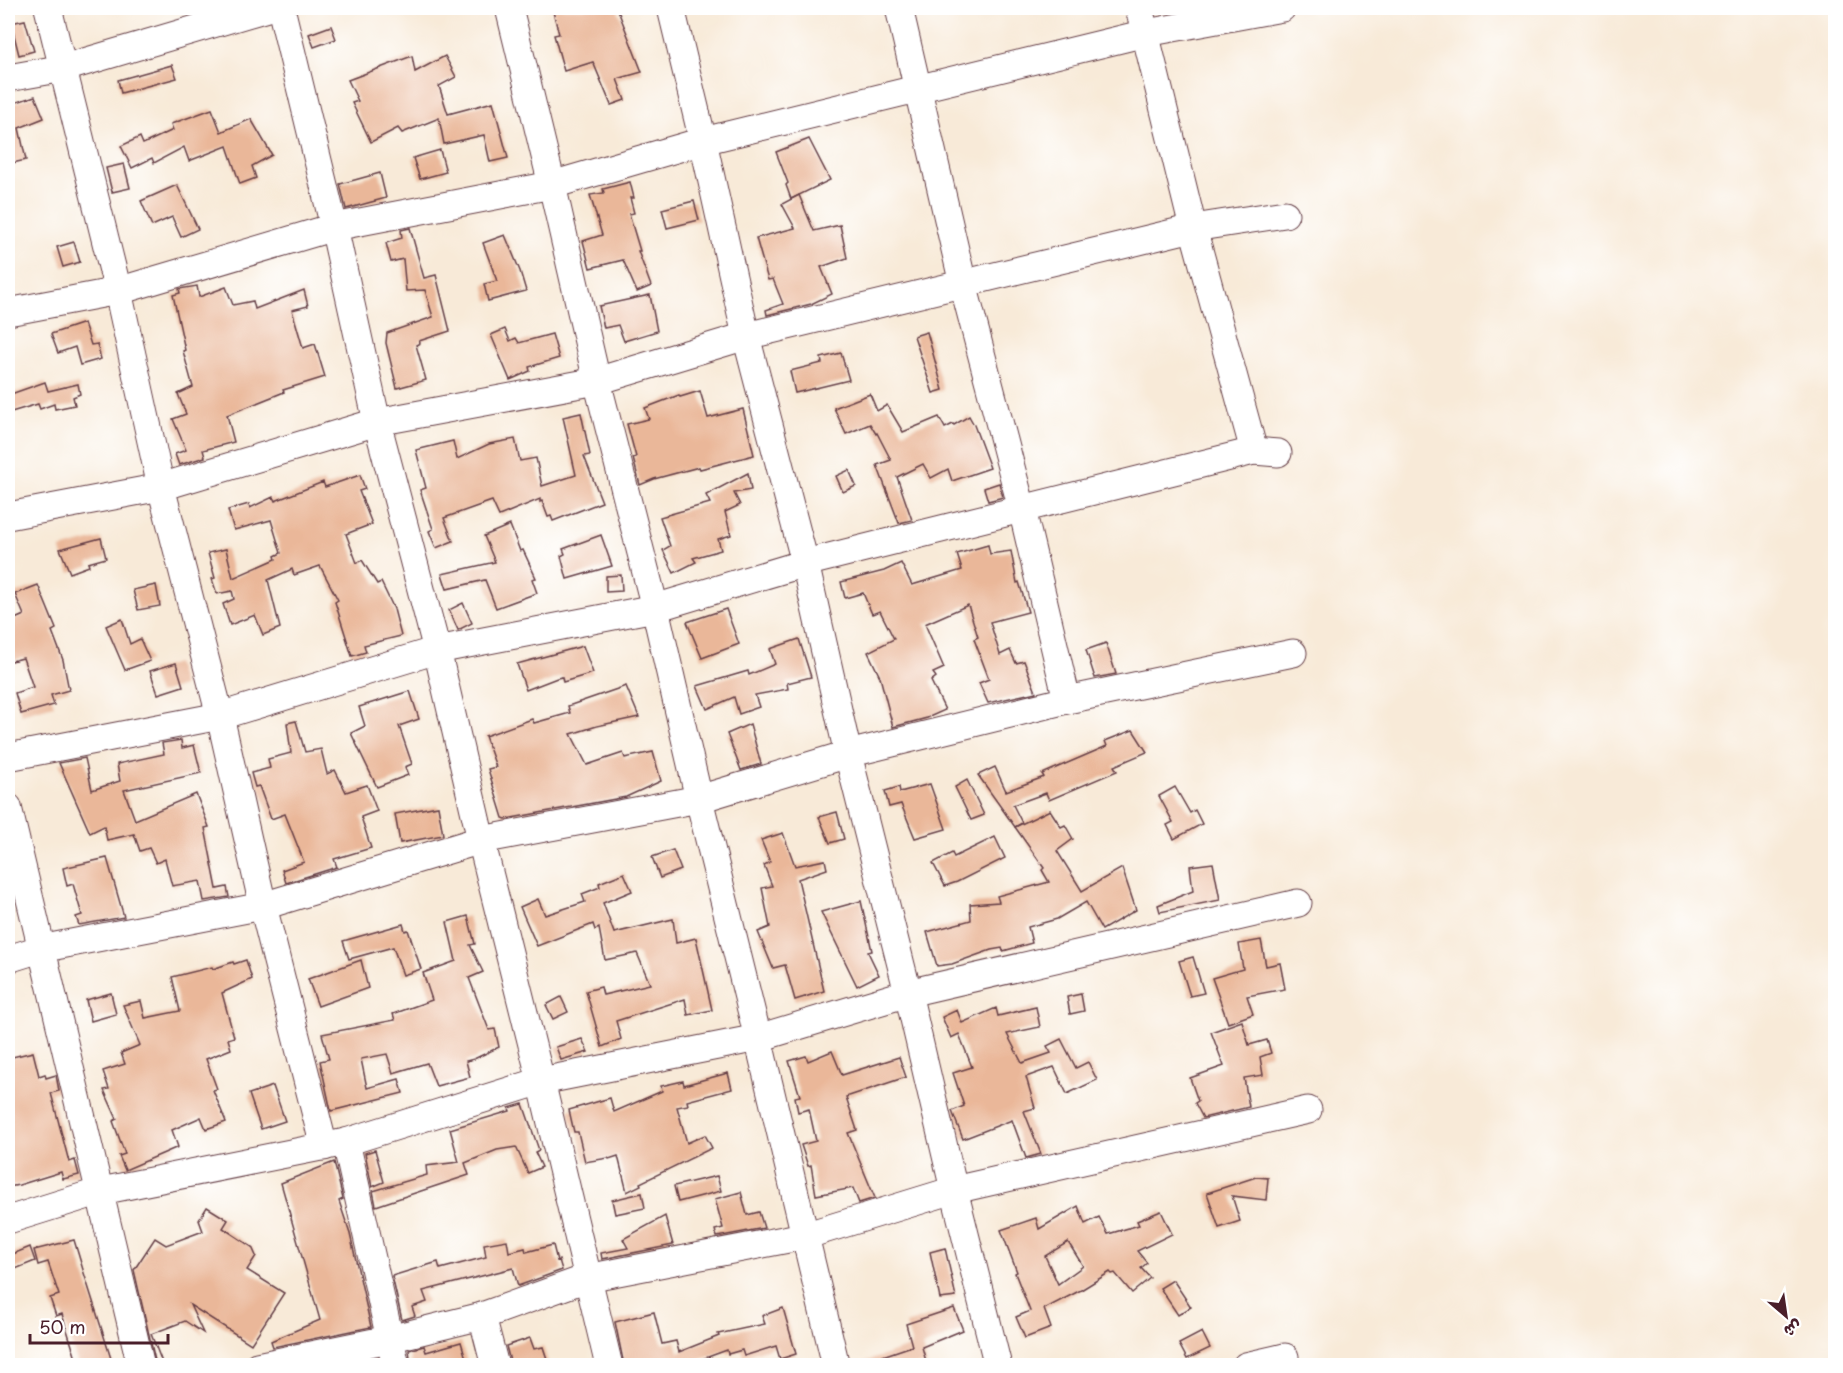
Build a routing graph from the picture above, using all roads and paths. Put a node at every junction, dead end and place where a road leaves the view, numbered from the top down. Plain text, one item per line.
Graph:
1 (48, 8) edge
2 (267, 8) edge
3 (281, 8) edge
4 (509, 8) edge
5 (671, 8) edge
6 (899, 8) edge
7 (1278, 8) edge
8 (1143, 20) edge
9 (64, 68) junction
10 (8, 78) edge
11 (919, 88) junction
12 (703, 141) junction
13 (552, 185) junction
14 (1284, 214) dead end
15 (334, 226) junction
16 (1193, 228) junction
17 (963, 284) junction
18 (118, 291) junction
19 (8, 312) edge
20 (746, 336) junction
21 (597, 381) junction
22 (378, 422) junction
23 (161, 487) junction
24 (1022, 509) junction
25 (8, 516) edge
26 (805, 563) junction
27 (655, 608) junction
28 (437, 650) junction
29 (1293, 653) dead end
30 (1067, 700) junction
31 (220, 716) junction
32 (849, 754) junction
33 (8, 757) edge
34 (699, 799) junction
35 (8, 807) edge
36 (481, 840) junction
37 (1298, 903) dead end
38 (263, 906) junction
39 (40, 949) junction
40 (8, 959) edge
41 (908, 993) junction
42 (758, 1038) junction
43 (541, 1081) junction
44 (1308, 1110) dead end
45 (335, 1145) junction
46 (954, 1190) junction
47 (100, 1191) junction
48 (8, 1220) edge
49 (804, 1236) junction
50 (587, 1278) junction
51 (482, 1316) junction
52 (389, 1339) junction
53 (1285, 1357) dead end
54 (141, 1365) edge
55 (257, 1365) edge
56 (396, 1365) edge
57 (495, 1365) edge
58 (609, 1365) edge
59 (836, 1365) edge
60 (998, 1365) edge
61 (1245, 1365) edge

1 - 9 street
2 - 9 street
3 - 15 street
4 - 13 street
5 - 12 street
6 - 11 street
7 - 8 street
8 - 11 street
8 - 16 street
9 - 10 street
9 - 18 street
11 - 12 street
11 - 17 street
12 - 13 street
12 - 20 street
13 - 15 street
13 - 21 street
14 - 16 street
15 - 18 street
15 - 22 street
16 - 17 street
16 - 24 street
17 - 20 street
17 - 24 street
18 - 19 street
18 - 23 street
20 - 21 street
20 - 26 street
21 - 22 street
21 - 27 street
22 - 23 street
22 - 28 street
23 - 25 street
23 - 31 street
24 - 26 street
24 - 30 street
26 - 27 street
26 - 32 street
27 - 28 street
27 - 34 street
28 - 31 street
28 - 36 street
29 - 30 street
30 - 32 street
31 - 33 street
31 - 38 street
32 - 34 street
32 - 41 street
34 - 36 street
34 - 42 street
35 - 39 street
36 - 38 street
36 - 43 street
37 - 41 street
38 - 39 street
38 - 45 street
39 - 40 street
39 - 47 street
41 - 42 street
41 - 46 street
42 - 43 street
42 - 49 street
43 - 45 street
43 - 50 street
44 - 46 street
45 - 47 street
45 - 52 street
46 - 49 street
46 - 60 street
47 - 48 street
47 - 54 street
49 - 50 street
49 - 59 street
50 - 51 street
50 - 58 street
51 - 52 street
51 - 57 street
52 - 55 street
52 - 56 street
53 - 61 street

